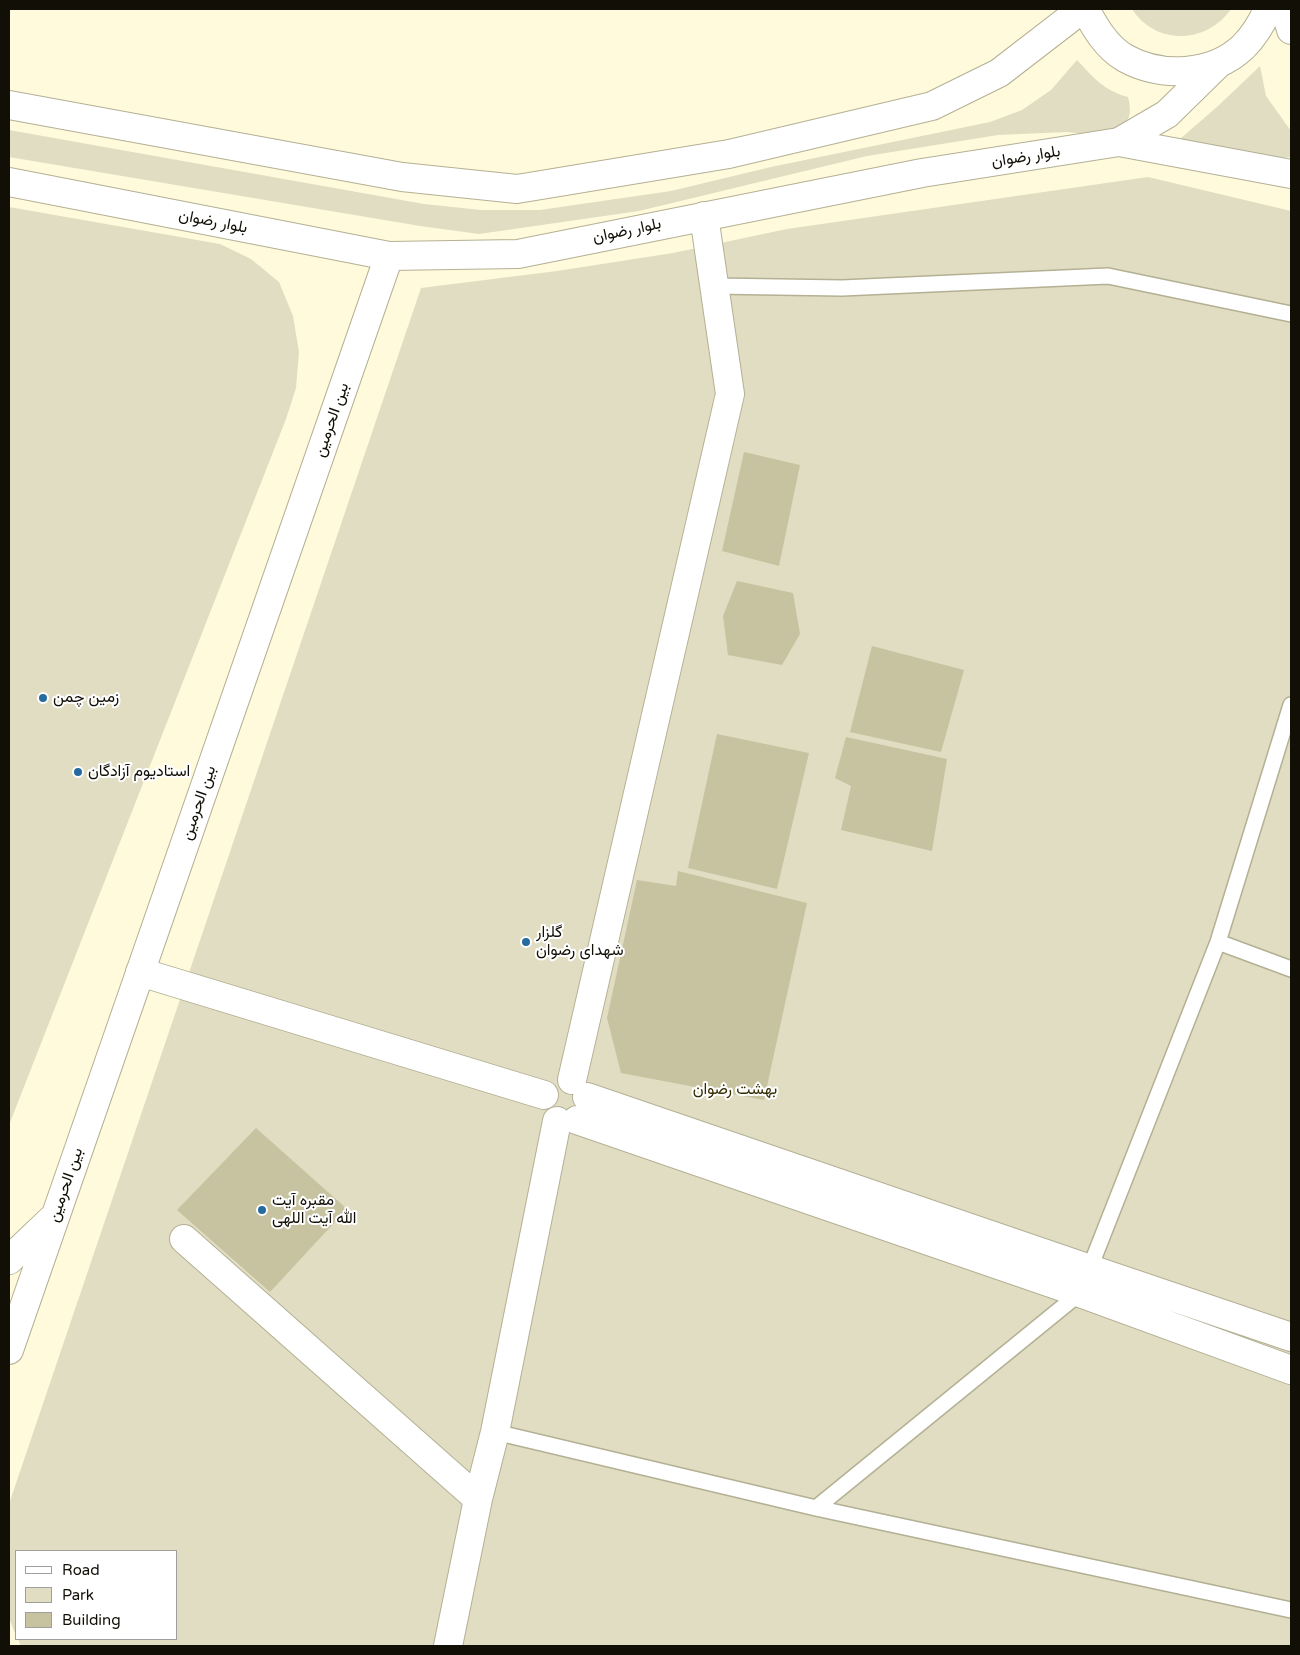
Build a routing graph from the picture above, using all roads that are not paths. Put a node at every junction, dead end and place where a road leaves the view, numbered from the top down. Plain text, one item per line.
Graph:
1 (1083, 9) edge
2 (1268, 9) edge
3 (1285, 9) edge
4 (1291, 30) edge
5 (1219, 63) junction
6 (9, 105) edge
7 (1119, 142) junction
8 (1291, 174) edge
9 (9, 182) edge
10 (704, 216) junction
11 (389, 256) junction
12 (714, 286) junction
13 (1291, 314) edge
14 (1291, 705) edge
15 (1218, 942) junction
16 (1291, 969) edge
17 (140, 972) junction
18 (573, 1104) junction
19 (55, 1217) junction
20 (184, 1239) dead end
21 (9, 1260) edge
22 (1085, 1281) junction
23 (1291, 1337) edge
24 (9, 1350) edge
25 (1291, 1370) edge
26 (495, 1432) junction
27 (478, 1500) junction
28 (816, 1508) junction
29 (1291, 1610) edge
30 (448, 1646) edge

1 - 5 street
1 - 6 street
2 - 5 street
3 - 4 street
5 - 7 street, بلوار رضوان
7 - 8 street
7 - 10 street, بلوار رضوان
9 - 11 street, بلوار رضوان
10 - 11 street, بلوار رضوان
10 - 12 street
11 - 17 street, بین الحرمین
12 - 13 lane
12 - 18 street
14 - 15 lane
15 - 16 lane
15 - 22 lane
17 - 18 street
17 - 19 street, بین الحرمین
18 - 22 street
18 - 26 street
19 - 21 street
19 - 24 street, بین الحرمین
20 - 27 street
22 - 23 street
22 - 25 street
22 - 28 lane
26 - 27 street
26 - 28 lane
27 - 30 street
28 - 29 lane

